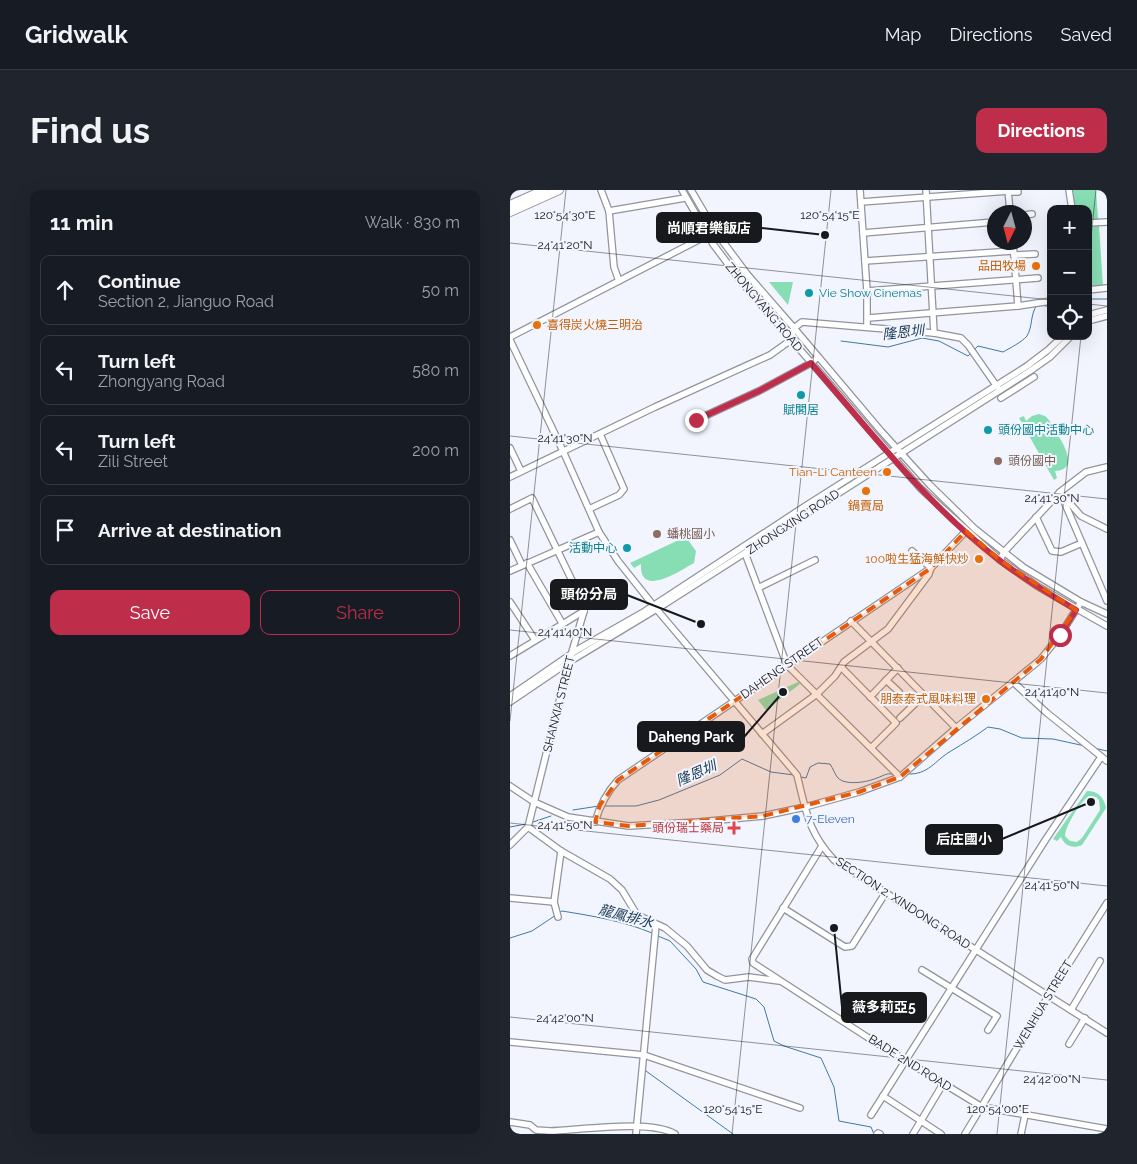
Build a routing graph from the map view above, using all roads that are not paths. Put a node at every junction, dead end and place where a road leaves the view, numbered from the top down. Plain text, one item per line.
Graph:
1 (544, 190) edge
2 (559, 190) edge
3 (601, 190) edge
4 (682, 190) edge
5 (691, 190) edge
6 (860, 190) edge
7 (926, 190) edge
8 (1070, 190) edge
9 (1009, 191) edge
10 (1018, 192) dead end
11 (926, 197) junction
12 (685, 198) junction
13 (861, 202) junction
14 (510, 205) edge
15 (1010, 205) edge
16 (1072, 205) edge
17 (609, 211) junction
18 (510, 212) edge
19 (1107, 222) edge
20 (987, 223) edge
21 (1092, 223) edge
22 (928, 228) junction
23 (715, 231) junction
24 (863, 233) junction
25 (708, 235) junction
26 (1013, 250) edge
27 (1013, 253) junction
28 (1035, 254) dead end
29 (930, 256) junction
30 (865, 261) junction
31 (1038, 278) dead end
32 (1016, 279) junction
33 (619, 281) junction
34 (932, 286) junction
35 (1107, 288) edge
36 (1092, 290) edge
37 (867, 291) junction
38 (1047, 302) edge
39 (1018, 306) junction
40 (1107, 310) edge
41 (933, 314) junction
42 (1092, 315) edge
43 (1107, 316) edge
44 (868, 318) junction
45 (1092, 320) edge
46 (868, 326) junction
47 (794, 328) junction
48 (934, 333) junction
49 (510, 338) edge
50 (791, 340) junction
51 (1059, 340) edge
52 (1067, 340) edge
53 (818, 357) junction
54 (811, 363) junction
55 (1034, 377) dead end
56 (998, 388) junction
57 (1001, 398) dead end
58 (696, 420) dead end
59 (600, 434) junction
60 (510, 448) edge
61 (900, 450) junction
62 (563, 451) junction
63 (889, 453) junction
64 (894, 458) junction
65 (1107, 467) edge
66 (522, 471) junction
67 (510, 477) edge
68 (845, 485) junction
69 (1061, 494) junction
70 (510, 509) edge
71 (589, 509) junction
72 (1036, 517) junction
73 (1107, 529) edge
74 (966, 531) junction
75 (599, 532) junction
76 (510, 540) edge
77 (1082, 543) junction
78 (557, 550) junction
79 (912, 551) dead end
80 (1004, 552) junction
81 (745, 553) junction
82 (815, 560) dead end
83 (1000, 560) junction
84 (524, 564) junction
85 (931, 568) junction
86 (510, 571) edge
87 (758, 588) junction
88 (1107, 601) edge
89 (510, 602) edge
90 (1081, 602) junction
91 (655, 607) junction
92 (1076, 610) junction
93 (584, 611) junction
94 (1107, 614) edge
95 (850, 621) junction
96 (562, 623) junction
97 (1107, 626) edge
98 (535, 640) junction
99 (872, 642) junction
100 (572, 654) junction
101 (510, 656) edge
102 (569, 662) junction
103 (787, 665) junction
104 (842, 668) junction
105 (898, 668) junction
106 (886, 680) junction
107 (1013, 682) junction
108 (898, 692) dead end
109 (817, 694) junction
110 (924, 695) junction
111 (510, 696) edge
112 (870, 697) junction
113 (735, 701) junction
114 (510, 702) edge
115 (900, 718) dead end
116 (956, 728) junction
117 (762, 734) junction
118 (872, 748) junction
119 (1101, 757) junction
120 (1107, 761) edge
121 (900, 776) junction
122 (510, 786) edge
123 (534, 802) junction
124 (805, 807) junction
125 (595, 822) junction
126 (529, 824) junction
127 (510, 844) edge
128 (822, 846) junction
129 (561, 851) junction
130 (886, 892) junction
131 (510, 898) edge
132 (554, 902) junction
133 (1107, 903) edge
134 (783, 908) junction
135 (558, 914) dead end
136 (656, 927) junction
137 (975, 950) junction
138 (1100, 961) dead end
139 (922, 970) dead end
140 (782, 982) junction
141 (952, 988) junction
142 (1049, 995) junction
143 (1071, 1010) junction
144 (1085, 1018) junction
145 (988, 1030) dead end
146 (1107, 1033) edge
147 (510, 1042) edge
148 (1069, 1044) dead end
149 (644, 1055) junction
150 (905, 1060) junction
151 (943, 1084) junction
152 (883, 1096) junction
153 (982, 1107) junction
154 (800, 1108) dead end
155 (871, 1115) dead end
156 (1025, 1115) junction
157 (920, 1121) junction
158 (510, 1122) edge
159 (637, 1126) junction
160 (1107, 1130) edge
161 (636, 1134) edge
162 (676, 1134) edge
163 (913, 1134) edge
164 (941, 1134) edge
165 (965, 1134) edge
166 (1021, 1134) edge

1 - 14 main road
2 - 18 main road
3 - 17 street
4 - 12 street, ZHONGYANG ROAD
5 - 23 street, ZHONGYANG ROAD
6 - 13 street
7 - 11 street
8 - 16 street
9 - 10 street
9 - 11 street
9 - 15 street
11 - 13 street
11 - 22 street
12 - 17 street
12 - 25 street, ZHONGYANG ROAD
13 - 24 street
17 - 33 street
19 - 21 street
20 - 22 street
22 - 24 street
22 - 29 street
23 - 25 street
23 - 47 street, ZHONGYANG ROAD
24 - 30 street
25 - 33 street
25 - 50 street, ZHONGYANG ROAD
26 - 27 street
27 - 28 street
27 - 29 street
27 - 32 street
29 - 30 street
29 - 34 street
30 - 37 street
31 - 32 street
32 - 34 street
32 - 39 street
33 - 49 street
34 - 37 street
34 - 41 street
35 - 36 street
37 - 44 street
38 - 39 street
39 - 41 street
40 - 42 street
41 - 44 street
41 - 48 street
43 - 45 street
44 - 46 street
46 - 47 street
46 - 48 street
47 - 50 street
47 - 53 street, ZHONGYANG ROAD
48 - 56 street
49 - 62 street, SECTION 2, XINDONG ROAD
50 - 54 street, ZHONGYANG ROAD
50 - 59 street
51 - 56 street, ZHONGXING ROAD
52 - 56 street, ZHONGXING ROAD
53 - 54 street
53 - 61 street, ZHONGYANG ROAD
54 - 58 street
54 - 63 street, ZHONGYANG ROAD
55 - 57 street
56 - 61 street, ZHONGXING ROAD
59 - 62 street
59 - 71 street
60 - 66 street
61 - 63 street, ZHONGXING ROAD
61 - 64 street, ZHONGXING ROAD
61 - 80 street, ZHONGYANG ROAD
62 - 66 street
62 - 71 street, SECTION 2, XINDONG ROAD
63 - 64 street, ZHONGYANG ROAD
63 - 68 street, ZHONGXING ROAD
64 - 68 street, ZHONGXING ROAD
64 - 74 street, ZHONGYANG ROAD
65 - 69 street
66 - 67 street
68 - 81 street, ZHONGXING ROAD
68 - 91 street, ZHONGXING ROAD
69 - 72 street
69 - 73 street
69 - 77 street
70 - 78 street
71 - 75 street, SECTION 2, XINDONG ROAD
72 - 77 street
72 - 80 street
74 - 83 street, ZHONGYANG ROAD
74 - 85 street, DAHENG STREET
75 - 78 street
75 - 91 street, SECTION 2, XINDONG ROAD
76 - 84 street
77 - 88 street
78 - 84 street
78 - 93 street
79 - 85 street
80 - 83 street
80 - 90 street, ZHONGYANG ROAD
81 - 87 street
81 - 91 street, ZHONGXING ROAD
82 - 87 street
83 - 92 street, ZHONGYANG ROAD
84 - 86 street
84 - 96 street
85 - 95 street, DAHENG STREET
85 - 99 street
87 - 103 street
89 - 98 street
90 - 92 street
90 - 94 street, ZHONGYANG ROAD
91 - 100 street, ZHONGXING ROAD
91 - 102 street, ZHONGXING ROAD
91 - 113 street, SECTION 2, XINDONG ROAD
92 - 97 street, ZHONGYANG ROAD
92 - 107 street
93 - 96 street
93 - 100 street, SHANXIA STREET
95 - 99 street
95 - 103 street, DAHENG STREET
96 - 98 street
98 - 101 street
99 - 104 street
99 - 105 street
100 - 102 street, SHANXIA STREET
100 - 111 street, ZHONGXING ROAD
102 - 114 street, ZHONGXING ROAD
102 - 123 street, SHANXIA STREET
103 - 109 street
103 - 113 street, DAHENG STREET
104 - 109 street
104 - 112 street
105 - 106 street
105 - 110 street
106 - 108 street
106 - 112 street
107 - 116 street
107 - 119 street
109 - 117 street
109 - 118 street
110 - 115 street
110 - 116 street
112 - 118 street
113 - 117 street, SECTION 2, XINDONG ROAD
113 - 125 street, DAHENG STREET
116 - 121 street
117 - 124 street, SECTION 2, XINDONG ROAD
118 - 121 street
119 - 120 street
119 - 137 street
121 - 124 street
122 - 123 street
123 - 125 street
123 - 126 street, SHANXIA STREET
124 - 125 street
124 - 128 street, SECTION 2, XINDONG ROAD
126 - 127 street
126 - 129 street
128 - 130 street, SECTION 2, XINDONG ROAD
128 - 134 street
129 - 132 street
129 - 136 street
130 - 134 street
130 - 137 street, SECTION 2, XINDONG ROAD
131 - 132 street
132 - 135 street
133 - 142 street, WENHUA STREET
134 - 140 street, BADE 2ND ROAD
136 - 140 street
136 - 149 street
137 - 141 street
137 - 142 street, SECTION 2, XINDONG ROAD
138 - 143 street
139 - 141 street
140 - 150 street, BADE 2ND ROAD
141 - 145 street
141 - 150 street
142 - 143 street, SECTION 2, XINDONG ROAD
142 - 153 street, WENHUA STREET
143 - 144 street, SECTION 2, XINDONG ROAD
144 - 146 street, SECTION 2, XINDONG ROAD
144 - 148 street
147 - 149 street
149 - 154 street
149 - 159 street
150 - 151 street, BADE 2ND ROAD
150 - 152 street
151 - 153 street, BADE 2ND ROAD
151 - 157 street
152 - 155 street
152 - 157 street
153 - 156 street, BADE 2ND ROAD
153 - 165 street, WENHUA STREET
156 - 160 street, BADE 2ND ROAD
156 - 166 street
157 - 163 street
157 - 164 street
158 - 159 street
159 - 161 street
159 - 162 street

